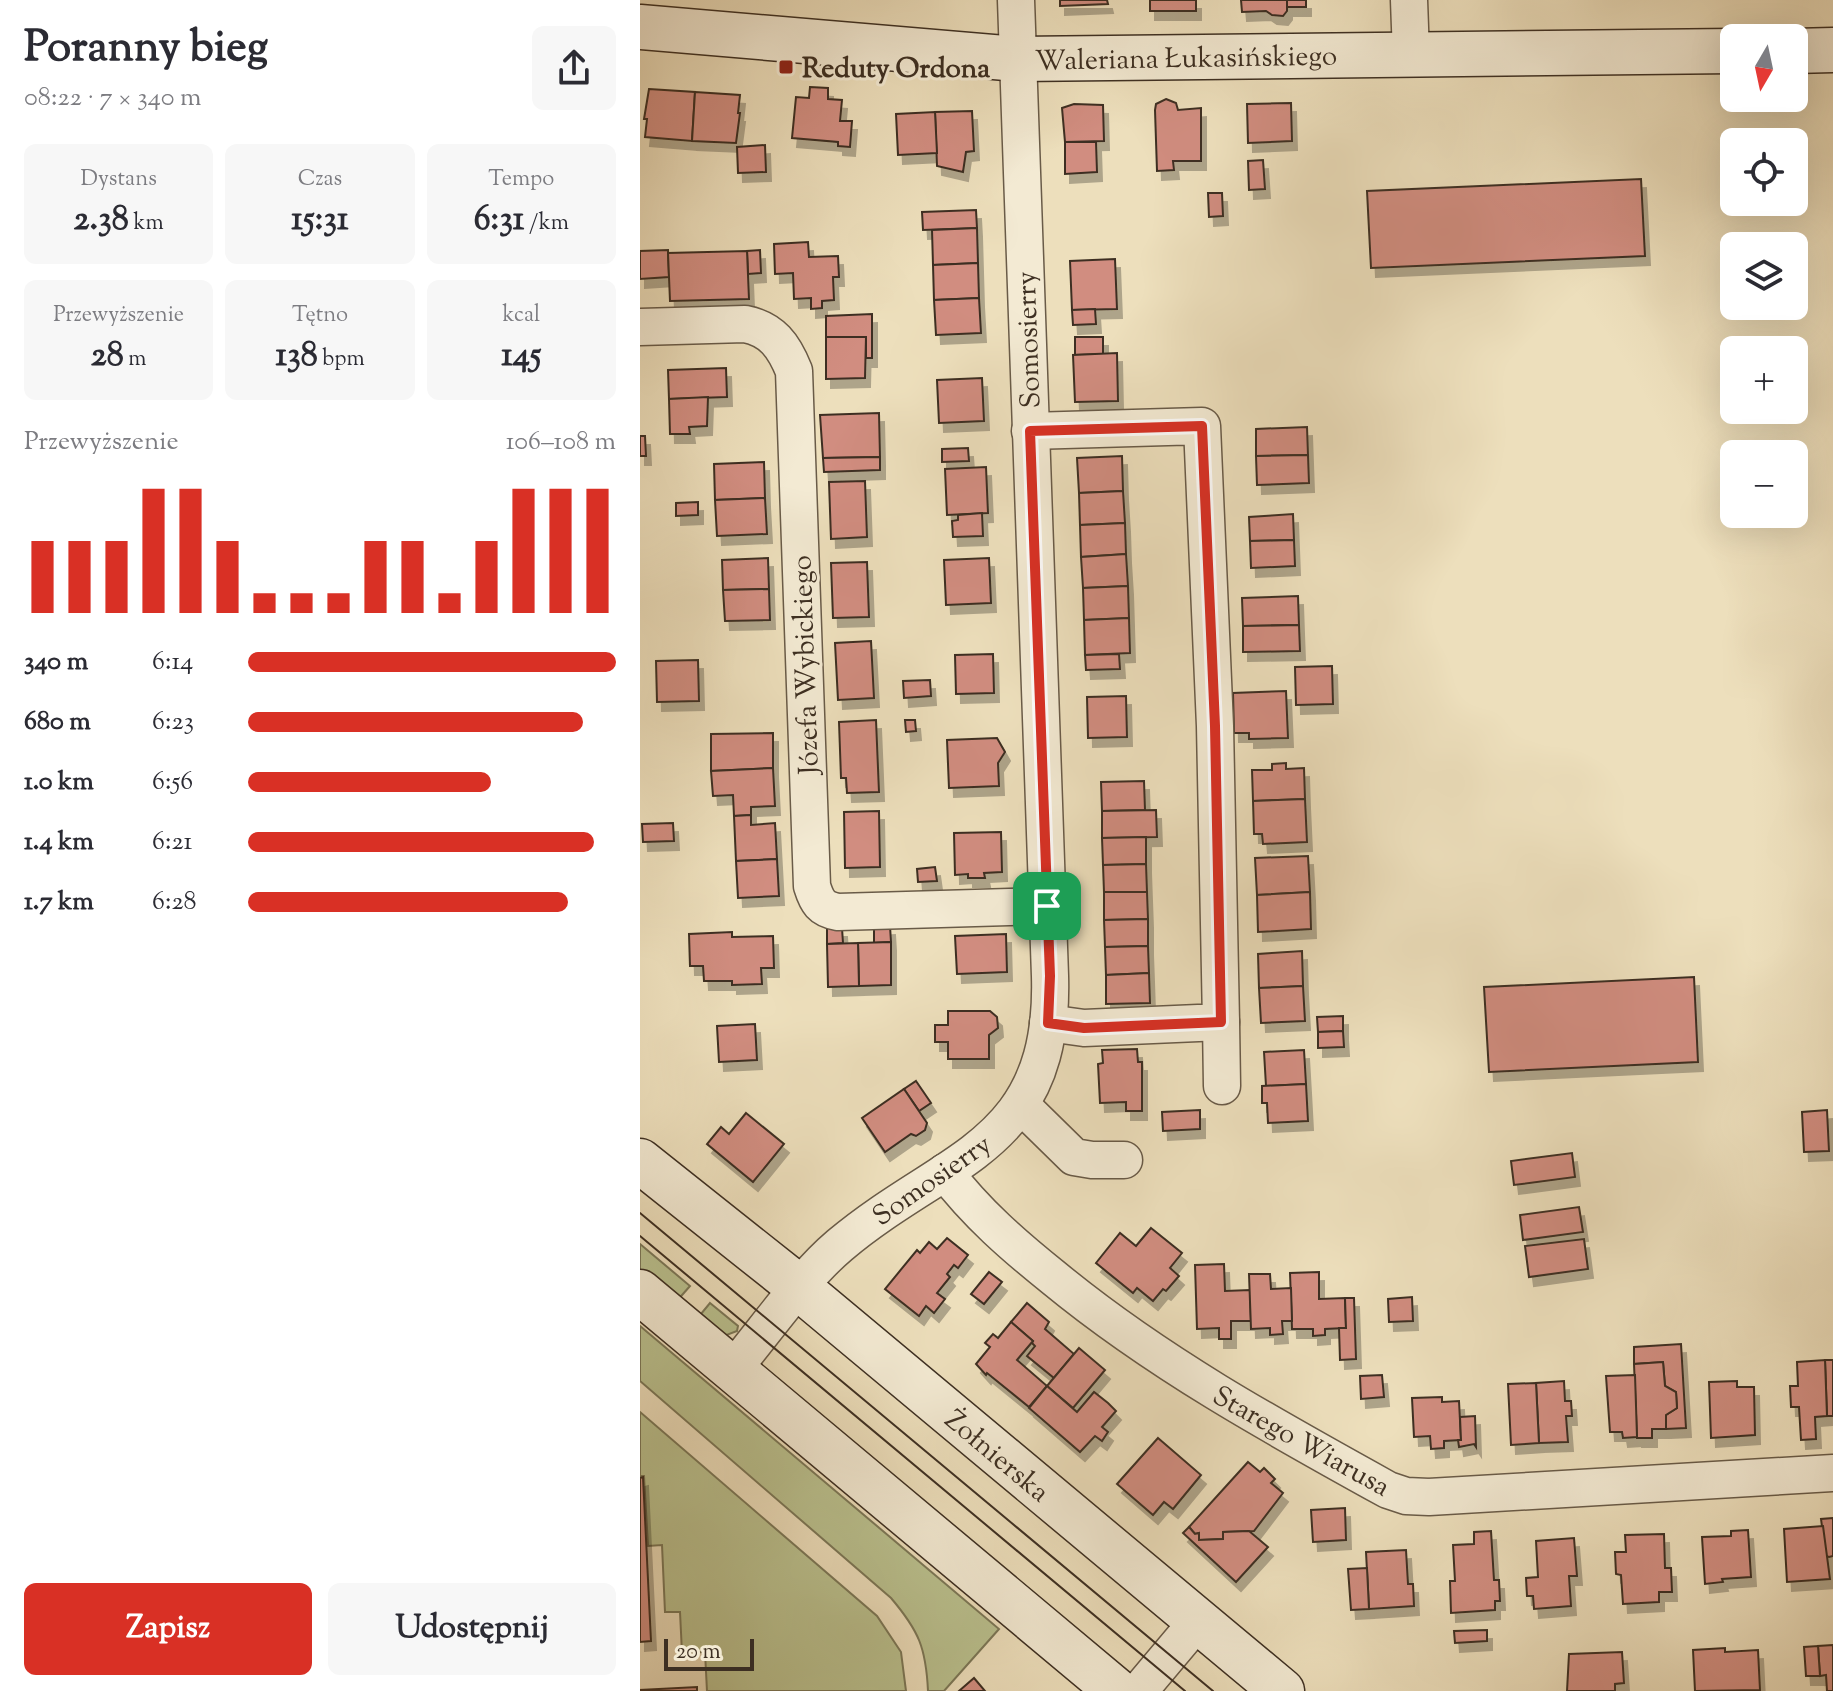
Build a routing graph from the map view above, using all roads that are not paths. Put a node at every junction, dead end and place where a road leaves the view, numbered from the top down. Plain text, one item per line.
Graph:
1 (1016, 0) edge
2 (1409, 0) edge
3 (640, 27) edge
4 (1833, 50) edge
5 (1720, 51) edge
6 (1808, 51) edge
7 (1411, 55) junction
8 (1018, 59) junction
9 (640, 327) edge
10 (1030, 431) junction
11 (1047, 906) junction
12 (1221, 1022) junction
13 (1048, 1023) junction
14 (1222, 1086) dead end
15 (1021, 1105) junction
16 (1124, 1160) dead end
17 (640, 1161) edge
18 (945, 1172) junction
19 (800, 1289) junction
20 (640, 1292) edge
21 (733, 1369) junction
22 (1833, 1473) edge
23 (1197, 1622) junction
24 (1117, 1691) edge
25 (1139, 1691) edge
26 (1282, 1691) edge

1 - 8 street, Somosierry
2 - 7 street
3 - 8 street, Waleriana Łukasińskiego
4 - 6 street
5 - 7 street, Waleriana Łukasińskiego
7 - 8 street, Waleriana Łukasińskiego
8 - 10 street, Somosierry
9 - 11 street, Józefa Wybickiego
10 - 11 street, Somosierry
10 - 12 street
11 - 13 street, Somosierry
12 - 13 street
12 - 14 street
13 - 15 street, Somosierry
15 - 16 street
15 - 18 street, Somosierry
17 - 19 street, Żołnierska
18 - 19 street, Somosierry
18 - 22 street, Starego Wiarusa
19 - 21 street
19 - 23 street, Żołnierska
20 - 21 street
21 - 24 street
23 - 25 street
23 - 26 street, Żołnierska

